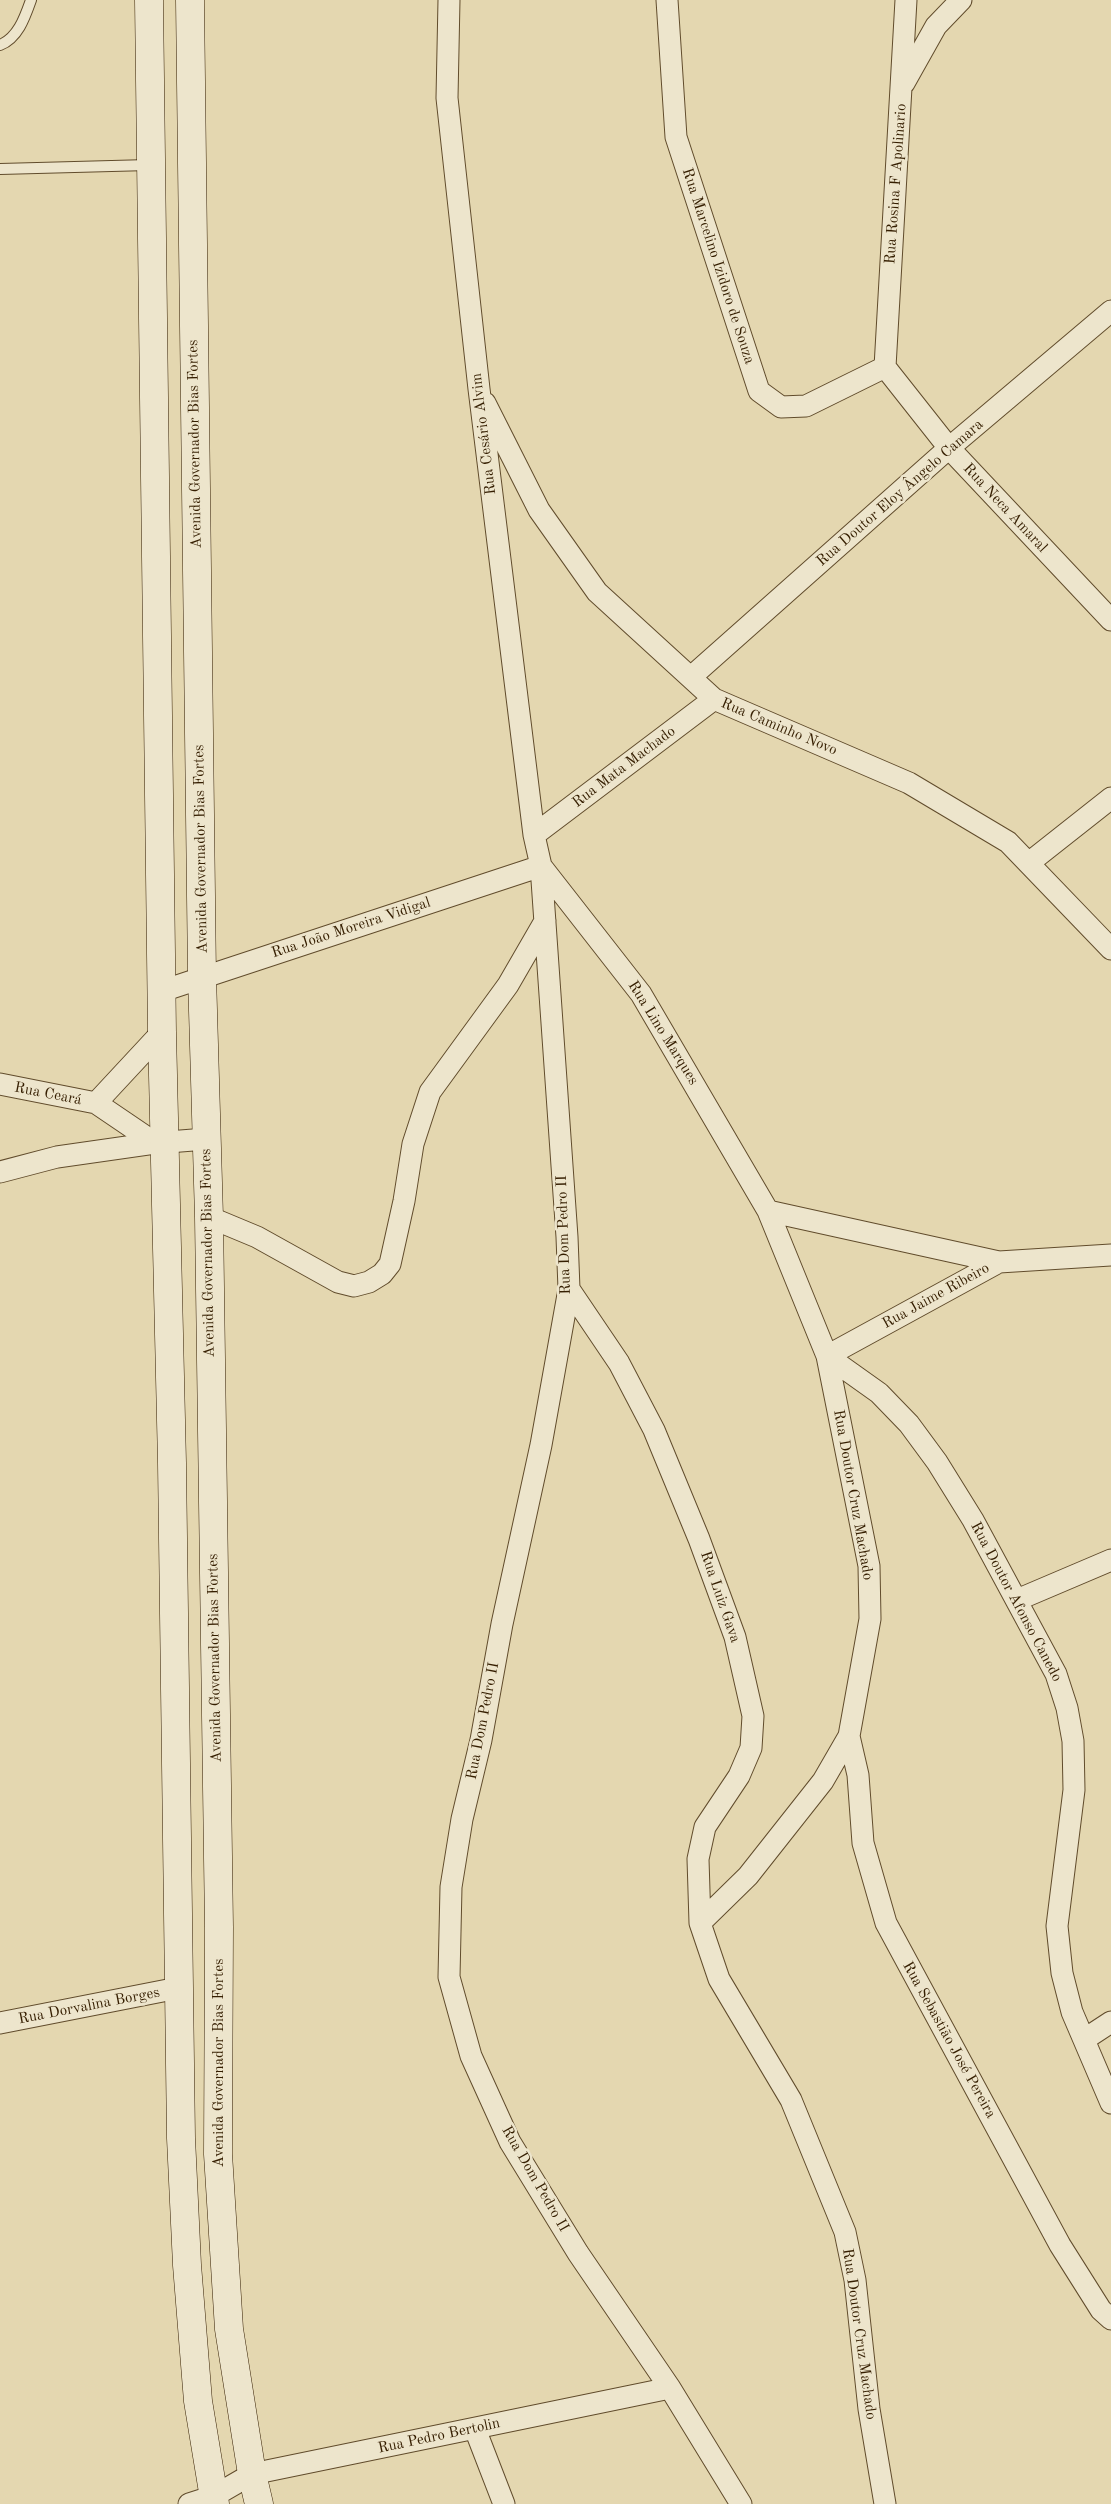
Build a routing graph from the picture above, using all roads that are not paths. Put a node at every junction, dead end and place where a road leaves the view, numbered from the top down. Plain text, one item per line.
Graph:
1 (31, 0) edge
2 (149, 0) edge
3 (190, 0) edge
4 (449, 0) edge
5 (667, 0) edge
6 (906, 0) edge
7 (961, 0) edge
8 (0, 45) edge
9 (902, 87) junction
10 (0, 169) edge
11 (151, 174) junction
12 (192, 184) junction
13 (1111, 311) edge
14 (885, 367) junction
15 (478, 389) junction
16 (949, 448) junction
17 (196, 502) junction
18 (155, 504) junction
19 (1111, 620) edge
20 (691, 677) junction
21 (714, 699) junction
22 (1111, 798) edge
23 (534, 835) junction
24 (1030, 862) junction
25 (541, 866) junction
26 (545, 921) junction
27 (1111, 949) edge
28 (202, 976) junction
29 (162, 991) junction
30 (162, 1032) junction
31 (0, 1084) edge
32 (96, 1103) junction
33 (206, 1139) junction
34 (159, 1143) junction
35 (0, 1172) edge
36 (768, 1211) junction
37 (209, 1217) junction
38 (1111, 1255) edge
39 (999, 1262) junction
40 (569, 1288) junction
41 (827, 1356) junction
42 (212, 1462) junction
43 (172, 1463) junction
44 (1111, 1560) edge
45 (1017, 1600) junction
46 (849, 1736) junction
47 (700, 1923) junction
48 (219, 1927) junction
49 (178, 1933) junction
50 (178, 1988) junction
51 (1111, 2022) edge
52 (0, 2023) edge
53 (1085, 2039) junction
54 (1111, 2103) edge
55 (1111, 2319) edge
56 (670, 2388) junction
57 (475, 2429) junction
58 (252, 2474) junction
59 (206, 2501) edge
60 (259, 2504) edge
61 (504, 2504) edge
62 (741, 2504) edge
63 (885, 2504) edge

1 - 8 lane
2 - 11 main road
3 - 12 main road, Avenida Governador Bias Fortes
4 - 15 street, Rua Cesário Alvim
5 - 14 street, Rua Marcelino Izidoro de Souza
6 - 9 street, Rua Rosina F Apolinario
7 - 9 street
9 - 14 street, Rua Rosina F Apolinario
10 - 11 lane
11 - 12 main road
11 - 18 main road
12 - 17 main road, Avenida Governador Bias Fortes
13 - 16 street, Rua Doutor Eloy Ângelo Camara
14 - 16 street, Rua Neca Amaral
15 - 20 street, Rua Caminho Novo
15 - 23 street, Rua Cesário Alvim
16 - 19 street, Rua Neca Amaral
16 - 20 street, Rua Doutor Eloy Ângelo Camara
17 - 18 main road
17 - 28 main road, Avenida Governador Bias Fortes
18 - 29 main road
20 - 21 street, Rua Caminho Novo
21 - 23 street, Rua Mata Machado
21 - 24 street, Rua Caminho Novo
22 - 24 street
23 - 25 street, Rua Cesário Alvim
24 - 27 street, Rua Caminho Novo
25 - 26 street, Rua Dom Pedro II
25 - 28 street, Rua João Moreira Vidigal
25 - 36 street, Rua Lino Marques
26 - 37 street
26 - 40 street, Rua Dom Pedro II
28 - 29 street, Rua João Moreira Vidigal
28 - 33 main road, Avenida Governador Bias Fortes
29 - 30 main road
30 - 32 street, Rua Ceará
30 - 34 main road
31 - 32 street, Rua Ceará
32 - 34 street, Rua Ceará
33 - 34 street
33 - 37 main road, Avenida Governador Bias Fortes
34 - 35 street
34 - 43 main road
36 - 39 street
36 - 41 street, Rua Lino Marques
37 - 42 main road, Avenida Governador Bias Fortes
38 - 39 street, Rua Jaime Ribeiro
39 - 41 street, Rua Jaime Ribeiro
40 - 47 street, Rua Luiz Gava
40 - 56 street, Rua Dom Pedro II
41 - 45 street, Rua Doutor Afonso Canedo
41 - 46 street, Rua Doutor Cruz Machado
42 - 43 main road
42 - 48 main road, Avenida Governador Bias Fortes
43 - 49 main road
44 - 45 street
45 - 53 street, Rua Doutor Afonso Canedo
46 - 47 street, Rua Doutor Cruz Machado
46 - 55 street, Rua Sebastião José Pereira
47 - 63 street, Rua Doutor Cruz Machado
48 - 49 main road
48 - 58 main road, Avenida Governador Bias Fortes
49 - 50 main road
50 - 52 street, Rua Dorvalina Borges
50 - 59 main road
51 - 53 street
53 - 54 street, Rua Doutor Afonso Canedo
56 - 57 street, Rua Pedro Bertolin
56 - 62 street, Rua Dom Pedro II
57 - 58 street, Rua Pedro Bertolin
57 - 61 street
58 - 59 street, Rua Pedro Bertolin
58 - 60 main road, Avenida Governador Bias Fortes

